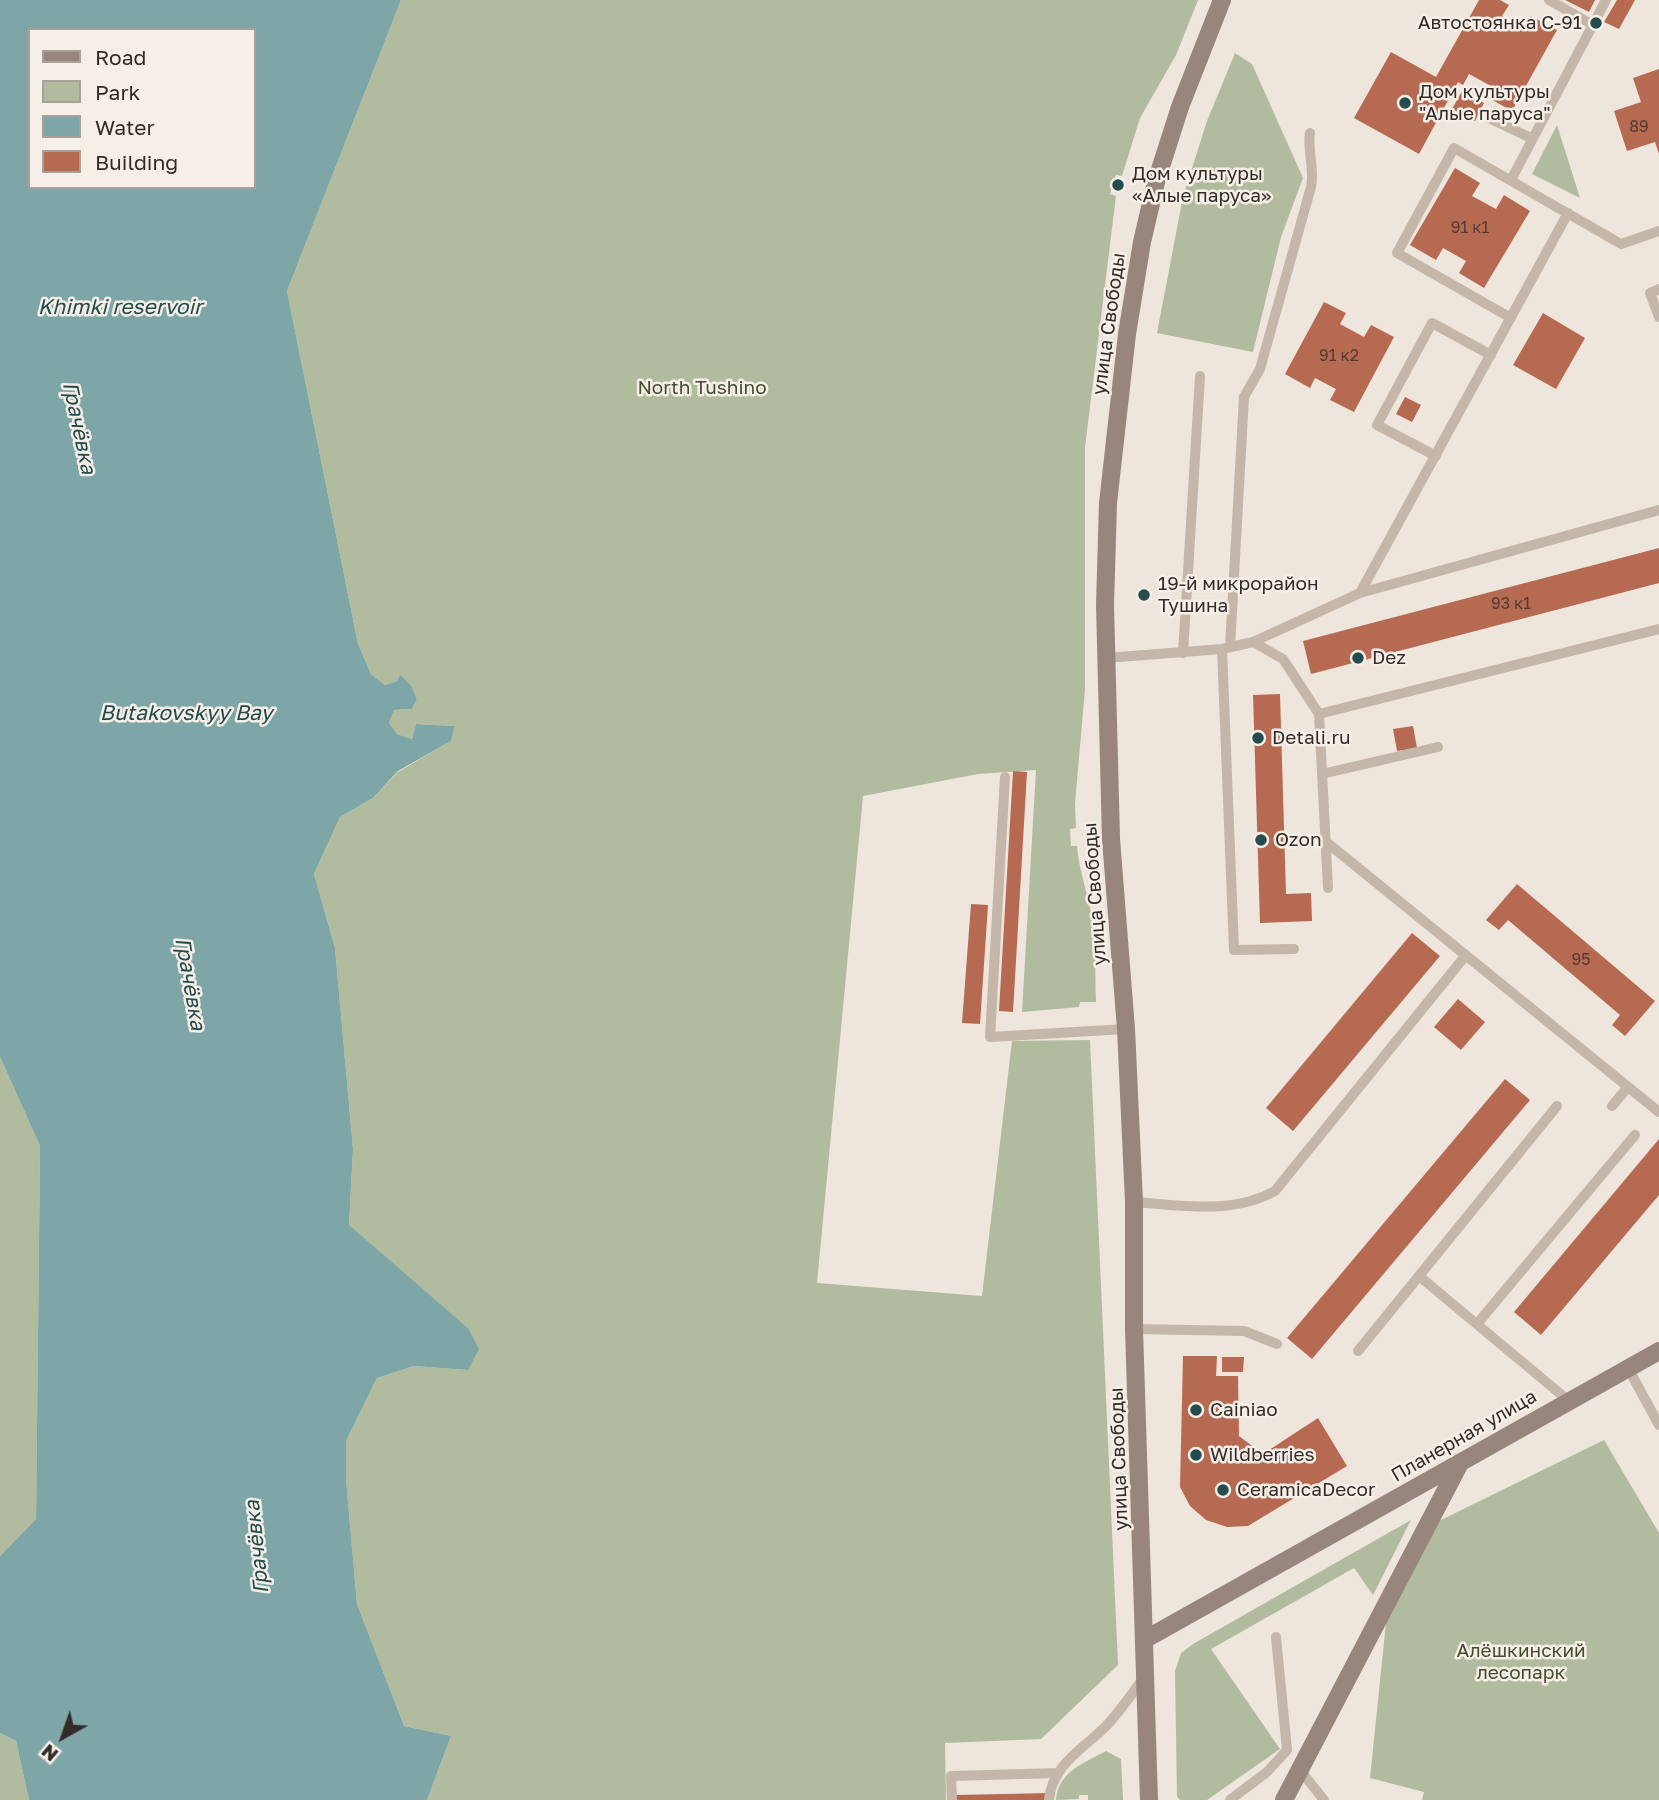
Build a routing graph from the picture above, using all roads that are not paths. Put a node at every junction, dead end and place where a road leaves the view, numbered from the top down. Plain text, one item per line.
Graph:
1 (1222, 0) edge
2 (1549, 0) edge
3 (1606, 0) edge
4 (1593, 24) junction
5 (1489, 118) dead end
6 (1311, 133) dead end
7 (1531, 138) junction
8 (1511, 180) junction
9 (1568, 213) junction
10 (1659, 231) edge
11 (1659, 289) edge
12 (1659, 317) edge
13 (1511, 318) junction
14 (1491, 355) junction
15 (1200, 376) dead end
16 (1436, 456) junction
17 (1659, 510) edge
18 (1360, 593) junction
19 (1659, 629) edge
20 (1253, 642) junction
21 (1226, 648) junction
22 (1183, 653) junction
23 (1106, 659) junction
24 (1319, 715) junction
25 (1438, 747) dead end
26 (1322, 774) junction
27 (1005, 778) dead end
28 (1325, 841) junction
29 (1328, 888) dead end
30 (1294, 949) dead end
31 (1466, 955) junction
32 (1126, 1029) junction
33 (1628, 1087) junction
34 (1557, 1106) dead end
35 (1612, 1106) dead end
36 (1659, 1112) edge
37 (1635, 1135) dead end
38 (1134, 1202) junction
39 (1419, 1276) junction
40 (1477, 1324) junction
41 (1134, 1329) junction
42 (1277, 1344) dead end
43 (1358, 1351) dead end
44 (1659, 1351) edge
45 (1628, 1368) junction
46 (1569, 1401) junction
47 (1659, 1425) edge
48 (1460, 1464) junction
49 (1276, 1637) dead end
50 (1144, 1640) junction
51 (1146, 1675) junction
52 (1300, 1770) junction
53 (1058, 1773) junction
54 (952, 1800) edge
55 (1049, 1800) edge
56 (1149, 1800) edge
57 (1230, 1800) edge
58 (1284, 1800) edge
59 (1324, 1800) edge

1 - 23 main road, улица Свободы
2 - 4 lane
3 - 4 lane
4 - 7 lane
5 - 7 lane
6 - 21 lane
7 - 8 lane
8 - 9 lane
8 - 13 lane
9 - 10 lane
9 - 13 lane
11 - 12 lane
13 - 14 lane
14 - 16 lane
14 - 16 lane
15 - 22 lane
16 - 18 lane
17 - 18 lane
18 - 20 lane
19 - 24 lane
20 - 21 lane
20 - 24 lane
21 - 22 lane
21 - 30 lane
22 - 23 lane
23 - 32 main road, улица Свободы
24 - 26 lane
25 - 26 lane
26 - 28 lane
27 - 32 lane
28 - 29 lane
28 - 31 lane
31 - 33 lane
31 - 38 lane
32 - 38 main road, улица Свободы
33 - 35 lane
33 - 36 lane
34 - 39 lane
37 - 40 lane
38 - 41 main road, улица Свободы
39 - 40 lane
39 - 43 lane
40 - 46 lane
41 - 42 lane
41 - 50 main road, улица Свободы
44 - 45 main road, Планерная улица
45 - 46 main road, Планерная улица
45 - 47 lane
46 - 48 main road, Планерная улица
48 - 50 main road, Планерная улица
48 - 52 main road
49 - 57 lane
50 - 51 main road, улица Свободы
51 - 53 lane
51 - 56 main road, улица Свободы
52 - 58 main road
52 - 59 lane
53 - 54 lane
53 - 55 lane

